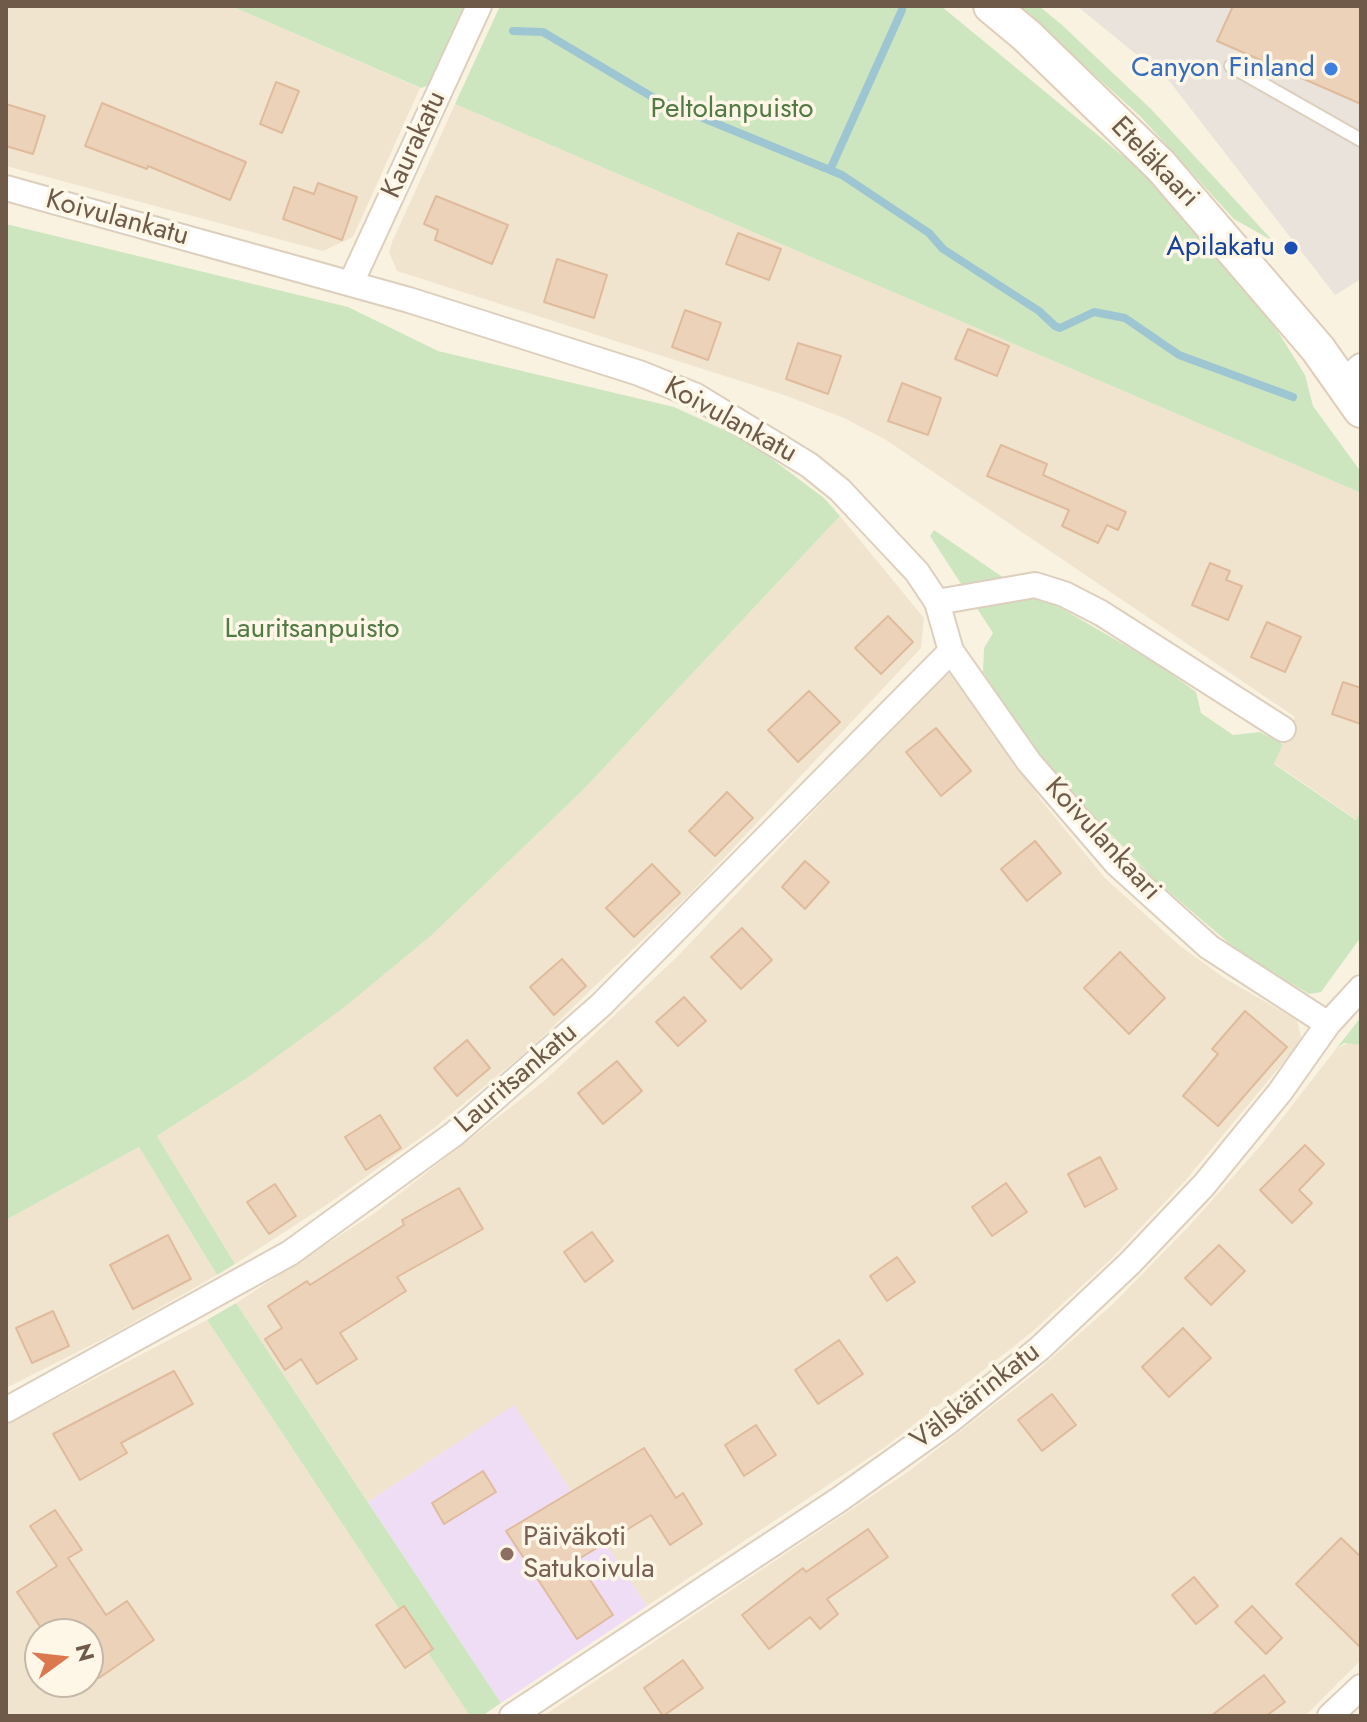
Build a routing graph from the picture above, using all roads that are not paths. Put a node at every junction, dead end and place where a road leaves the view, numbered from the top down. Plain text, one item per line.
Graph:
1 (479, 6) edge
2 (991, 6) edge
3 (1231, 66) dead end
4 (1361, 140) edge
5 (6, 188) edge
6 (351, 283) junction
7 (1351, 374) edge
8 (1361, 410) edge
9 (937, 602) junction
10 (951, 651) junction
11 (1283, 729) dead end
12 (1361, 988) edge
13 (1328, 1024) junction
14 (6, 1410) edge
15 (1361, 1687) edge
16 (512, 1716) edge
17 (1330, 1716) edge

1 - 6 street, Kaurakatu
2 - 7 main road, Eteläkaari
3 - 4 lane
5 - 6 street, Koivulankatu
6 - 9 street, Koivulankatu
7 - 8 main road, Eteläkaari
9 - 10 street, Koivulankaari
9 - 11 street
10 - 13 street, Koivulankaari
10 - 14 street, Lauritsankatu
12 - 13 street, Välskärinkatu
13 - 16 street, Välskärinkatu
15 - 17 street

